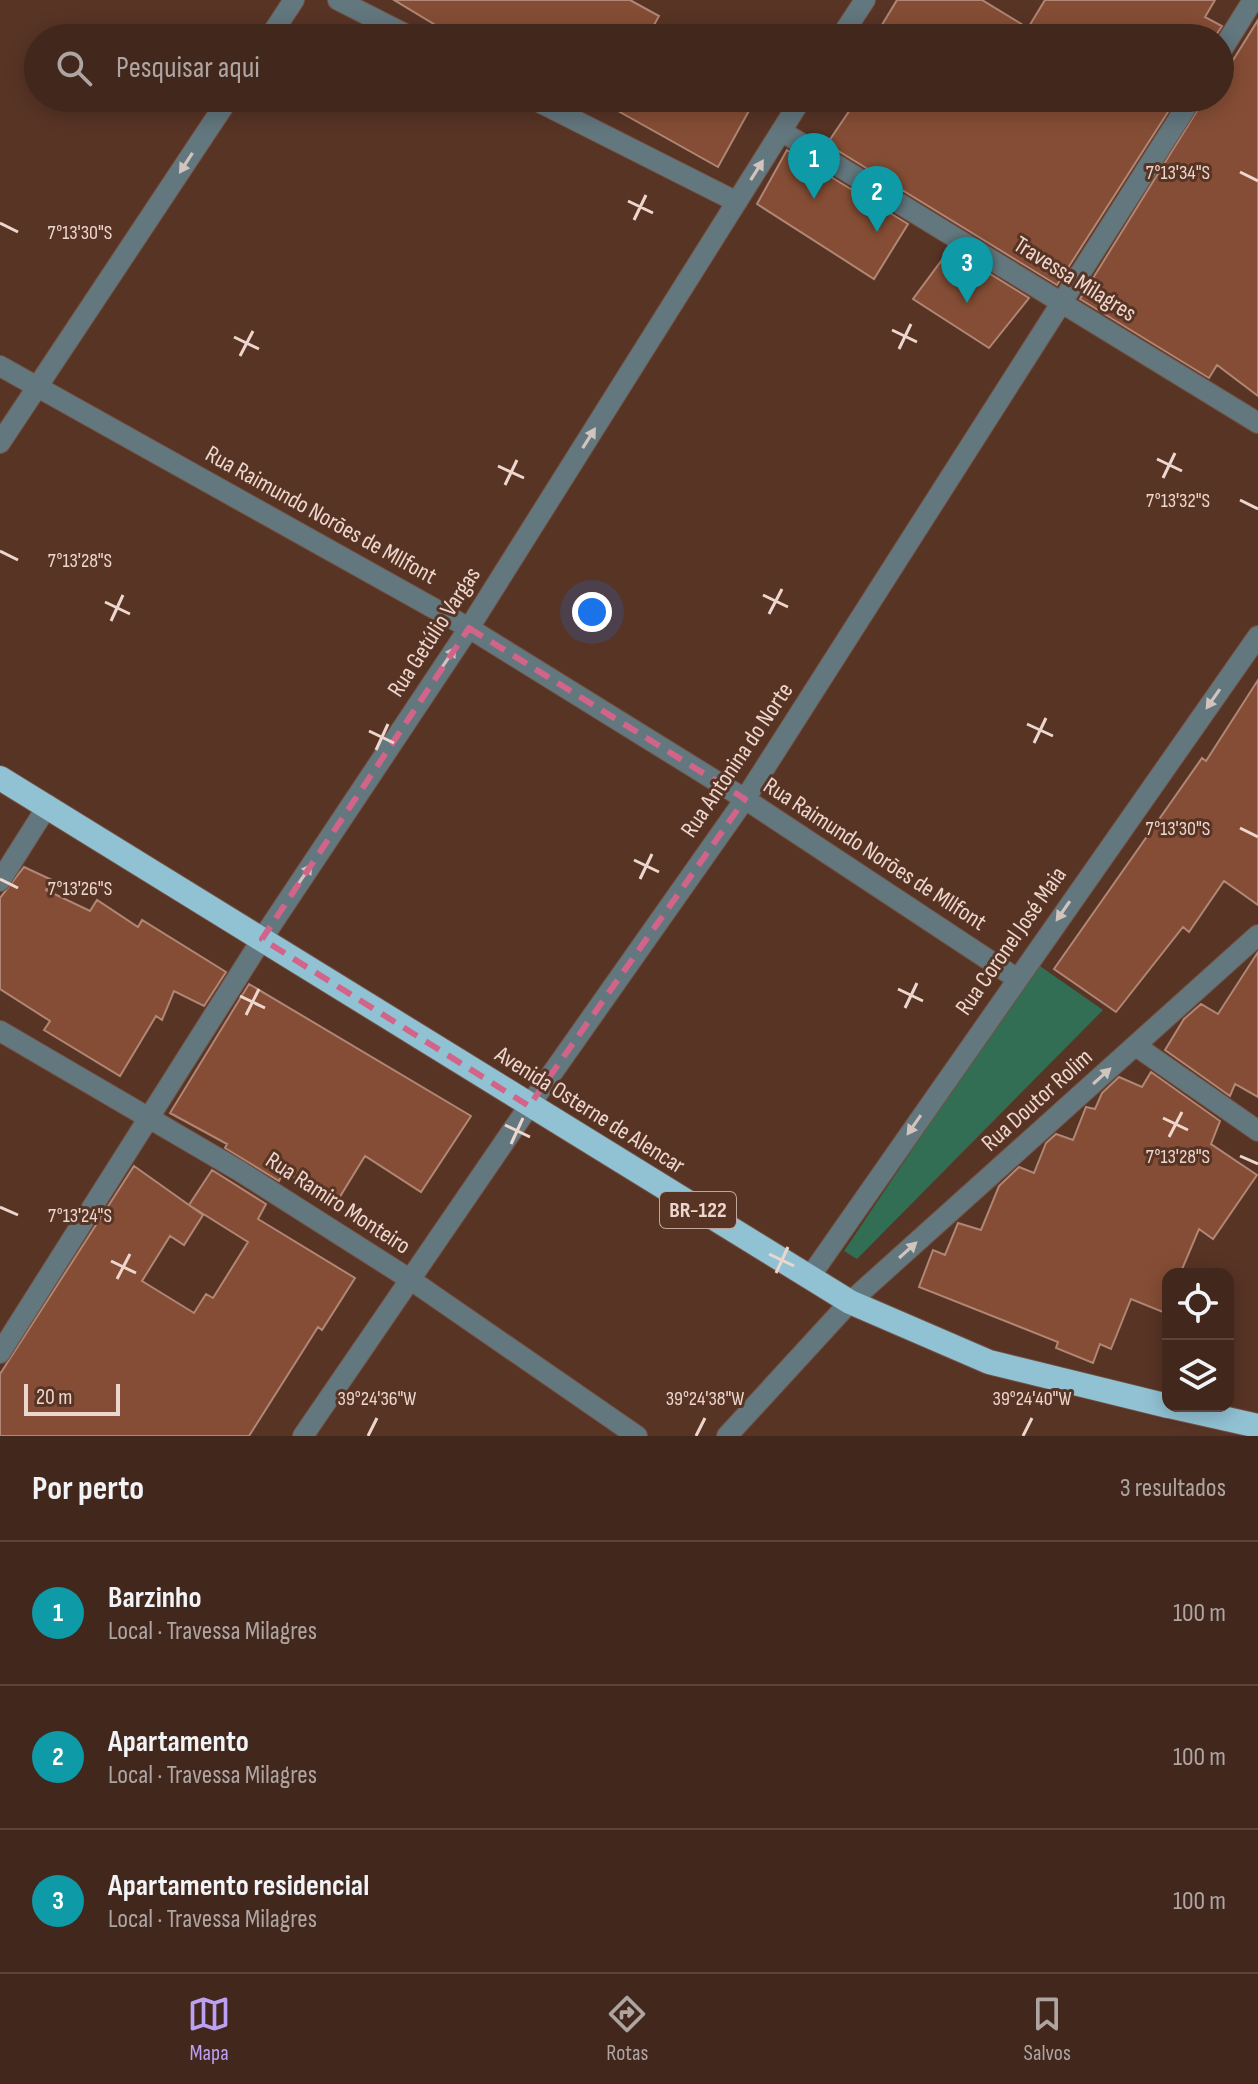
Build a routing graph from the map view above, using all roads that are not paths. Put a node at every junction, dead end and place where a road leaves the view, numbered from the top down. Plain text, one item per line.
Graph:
1 (294, 0) edge
2 (338, 0) edge
3 (865, 0) edge
4 (1253, 0) edge
5 (278, 24) edge
6 (385, 24) edge
7 (849, 24) edge
8 (1234, 31) edge
9 (220, 112) edge
10 (559, 112) edge
11 (793, 112) edge
12 (1183, 112) edge
13 (781, 131) junction
14 (737, 202) junction
15 (1064, 303) junction
16 (0, 366) edge
17 (38, 387) junction
18 (1258, 423) edge
19 (0, 443) edge
20 (469, 628) junction
21 (1258, 636) edge
22 (0, 778) edge
23 (745, 799) junction
24 (48, 805) junction
25 (0, 881) edge
26 (1258, 935) edge
27 (262, 939) junction
28 (1016, 978) junction
29 (0, 1031) edge
30 (1136, 1046) junction
31 (529, 1106) junction
32 (149, 1118) junction
33 (1258, 1131) edge
34 (809, 1278) junction
35 (411, 1280) junction
36 (850, 1302) junction
37 (0, 1353) edge
38 (1162, 1404) edge
39 (1196, 1412) edge
40 (1258, 1426) edge
41 (303, 1436) edge
42 (637, 1436) edge
43 (727, 1436) edge

1 - 5 street
2 - 6 street
3 - 7 street
4 - 8 street
9 -> 17 street
10 - 14 street
11 - 13 street, Rua Getúlio Vargas
12 - 15 street, Rua Antonina do Norte
14 -> 13 street, Rua Getúlio Vargas
13 - 15 street, Travessa Milagres
20 -> 14 street, Rua Getúlio Vargas
15 - 18 street, Travessa Milagres
15 - 23 street, Rua Antonina do Norte
16 - 17 street, Rua Raimundo Norões de MIlfont
17 - 19 street
17 - 20 street, Rua Raimundo Norões de MIlfont
20 - 23 street, Rua Raimundo Norões de MIlfont
27 -> 20 street, Rua Getúlio Vargas
21 -> 28 street, Rua Coronel José Maia
22 - 24 highway, BR-122
23 - 28 street, Rua Raimundo Norões de MIlfont
23 - 31 street, Rua Antonina do Norte
24 - 25 street
24 - 27 highway, BR-122
26 - 30 street, Rua Doutor Rolim
27 - 31 highway, Avenida Osterne de Alencar / BR-122
27 - 32 street, Rua Getúlio Vargas
28 -> 34 street, Rua Coronel José Maia
29 - 32 street, Rua Ramiro Monteiro
30 - 33 street
36 -> 30 street, Rua Doutor Rolim
31 - 34 highway, Avenida Osterne de Alencar / BR-122
31 - 35 street, Rua Antonina do Norte
32 - 35 street, Rua Ramiro Monteiro
32 - 37 street, Rua Getúlio Vargas
34 - 36 highway, Avenida Osterne de Alencar / BR-122
35 - 41 street, Rua Antonina do Norte
35 - 42 street, Rua Ramiro Monteiro
36 - 38 highway, Avenida Osterne de Alencar / BR-122
36 - 43 street
39 - 40 highway, Avenida Osterne de Alencar / BR-122

